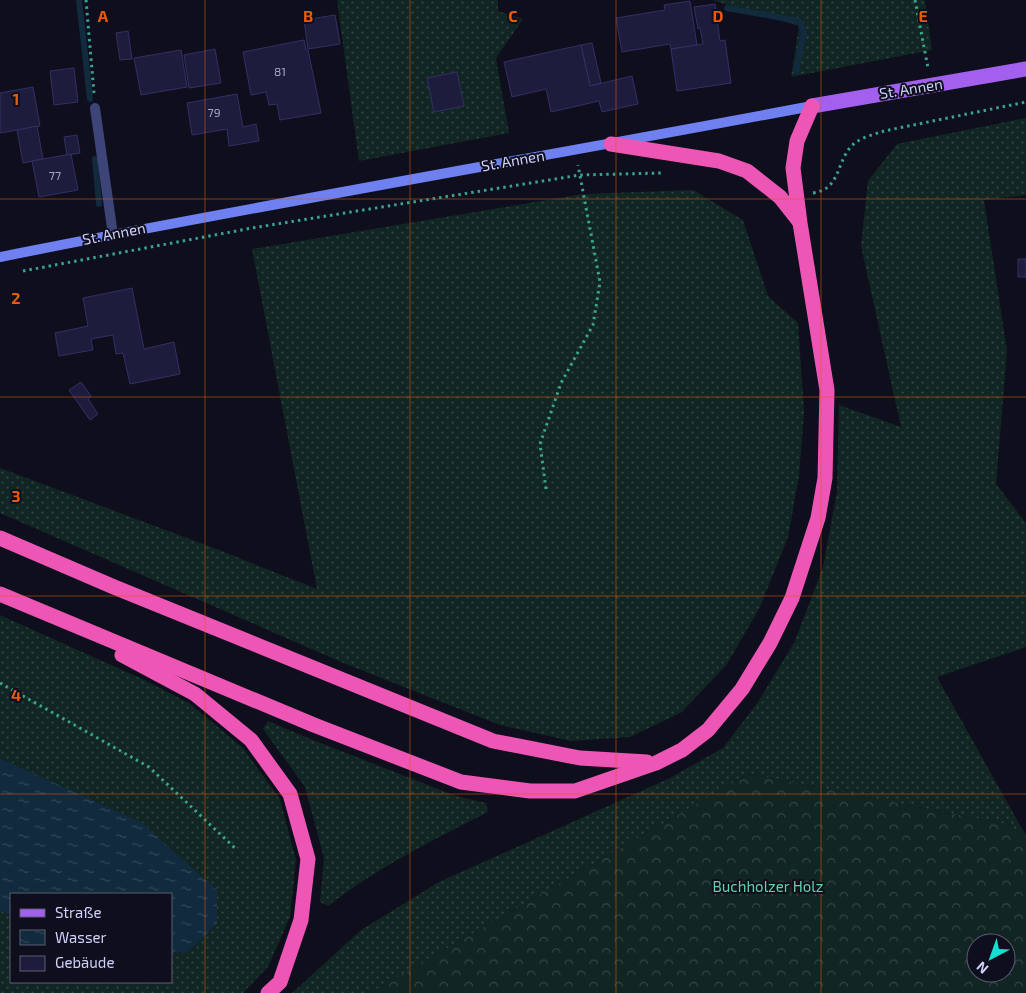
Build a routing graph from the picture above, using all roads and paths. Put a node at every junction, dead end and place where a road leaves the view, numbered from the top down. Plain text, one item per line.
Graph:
1 (86, 0) edge
2 (915, 0) edge
3 (1026, 69) edge
4 (931, 86) junction
5 (1026, 102) edge
6 (812, 106) junction
7 (95, 108) joint
8 (611, 144) junction
9 (576, 150) junction
10 (670, 172) dead end
11 (580, 175) junction
12 (796, 195) junction
13 (800, 222) junction
14 (113, 235) junction
15 (0, 256) edge
16 (16, 272) dead end
17 (546, 489) dead end
18 (0, 538) edge
19 (0, 594) edge
20 (51, 616) junction
21 (0, 683) edge
22 (656, 762) junction
23 (237, 850) dead end
24 (268, 993) edge

1 - 7 path
2 - 4 path
3 - 4 main road, St. Annen
4 - 6 main road, St. Annen
5 - 12 path
6 - 8 main road, St. Annen
6 - 12 highway
7 - 14 lane
8 - 9 main road, St. Annen
8 - 13 highway
9 - 11 path
9 - 14 main road, St. Annen
10 - 11 path
11 - 16 path
11 - 17 path
12 - 13 highway
13 - 22 highway
14 - 15 main road, St. Annen
18 - 22 highway
19 - 20 highway
20 - 22 highway
20 - 24 highway
21 - 23 path

